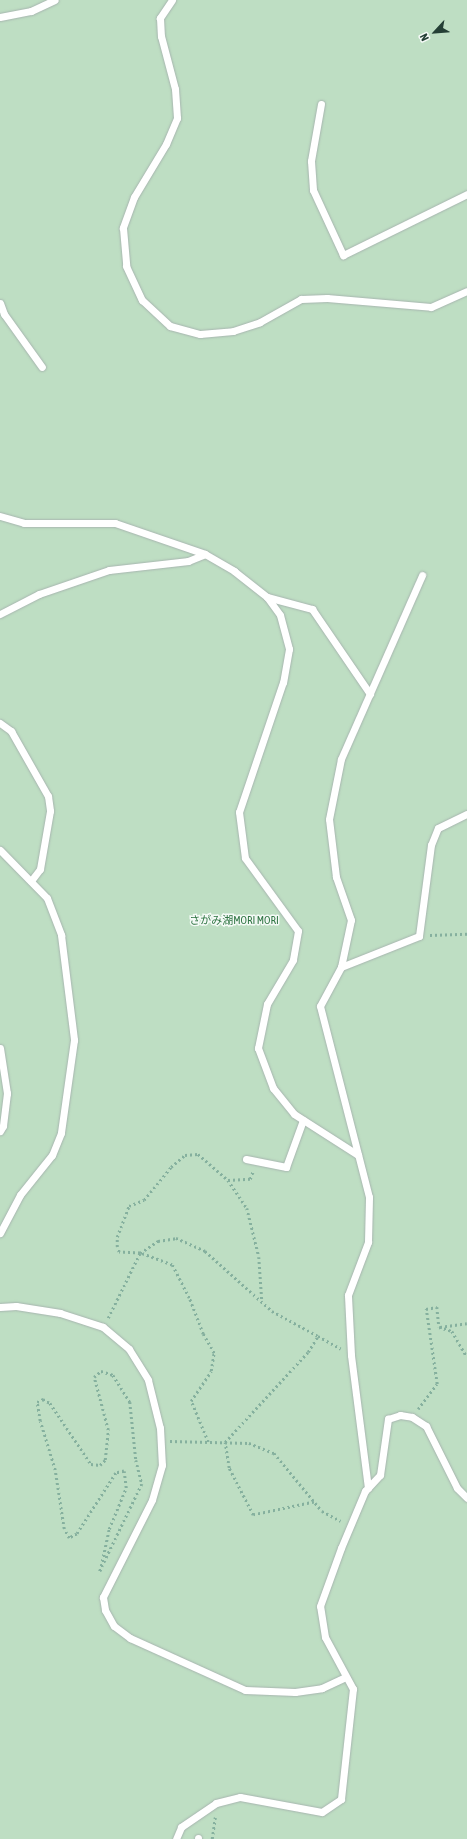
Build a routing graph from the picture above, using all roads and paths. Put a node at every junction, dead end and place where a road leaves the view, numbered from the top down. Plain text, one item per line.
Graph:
1 (55, 0) edge
2 (172, 0) edge
3 (0, 17) edge
4 (321, 104) dead end
5 (467, 194) edge
6 (467, 291) edge
7 (0, 303) edge
8 (42, 367) dead end
9 (0, 516) edge
10 (205, 554) junction
11 (422, 575) dead end
12 (267, 597) junction
13 (0, 614) edge
14 (370, 694) junction
15 (0, 723) edge
16 (467, 814) edge
17 (0, 850) edge
18 (31, 881) junction
19 (467, 934) edge
20 (419, 936) junction
21 (341, 967) junction
22 (0, 1048) edge
23 (303, 1120) junction
24 (0, 1131) edge
25 (358, 1155) junction
26 (246, 1159) dead end
27 (256, 1161) junction
28 (228, 1180) junction
29 (0, 1233) edge
30 (140, 1253) junction
31 (262, 1301) junction
32 (0, 1307) edge
33 (467, 1323) edge
34 (102, 1327) junction
35 (439, 1327) junction
36 (318, 1336) junction
37 (351, 1355) junction
38 (467, 1358) edge
39 (412, 1417) junction
40 (161, 1441) junction
41 (208, 1442) junction
42 (225, 1442) junction
43 (368, 1488) junction
44 (467, 1498) edge
45 (314, 1502) junction
46 (350, 1526) junction
47 (100, 1571) joint
48 (346, 1677) junction
49 (216, 1803) junction
50 (176, 1839) edge
51 (212, 1839) edge

1 - 3 lane
2 - 6 lane
4 - 5 lane
7 - 8 lane
9 - 10 lane
10 - 12 lane
10 - 13 lane
11 - 14 lane
12 - 14 lane
12 - 23 lane
14 - 21 lane
15 - 18 lane
16 - 20 lane
17 - 18 lane
18 - 29 lane
19 - 20 path
20 - 21 lane
21 - 25 lane
22 - 24 lane
23 - 25 lane
23 - 27 lane
25 - 37 lane
26 - 27 lane
27 - 28 path
28 - 30 path
28 - 31 path
30 - 31 path
30 - 34 path
30 - 41 path
31 - 36 path
32 - 34 lane
33 - 35 path
34 - 40 lane
35 - 38 path
35 - 39 path
36 - 37 path
36 - 42 path
37 - 43 lane
39 - 43 lane
39 - 44 lane
40 - 41 path
40 - 48 lane
41 - 42 path
42 - 45 path
42 - 45 path
43 - 46 lane
45 - 46 path
46 - 48 lane
47 - 47 path
48 - 49 lane
49 - 50 lane
49 - 51 path

